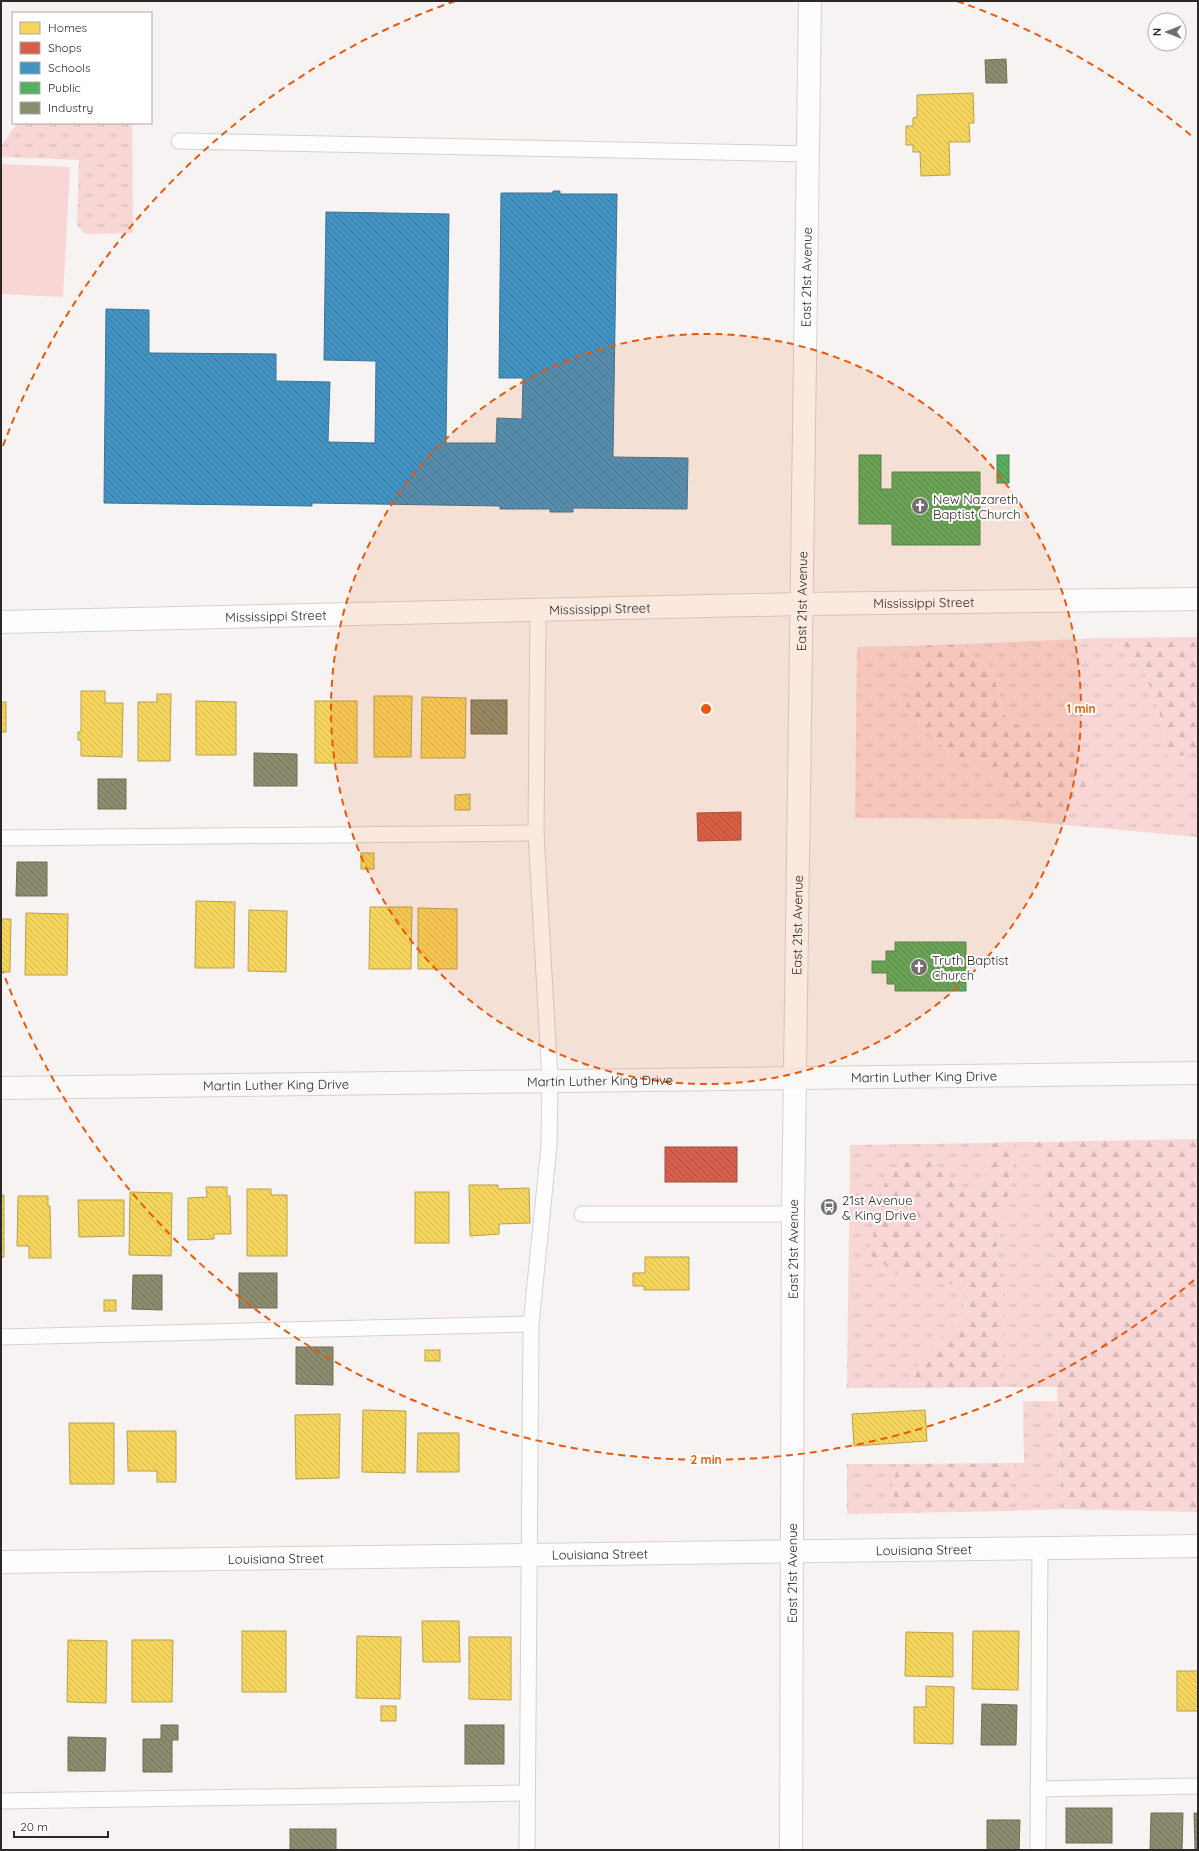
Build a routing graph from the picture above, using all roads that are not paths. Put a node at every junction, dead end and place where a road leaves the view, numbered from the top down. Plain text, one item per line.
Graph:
1 (810, 1) edge
2 (179, 141) dead end
3 (808, 154) junction
4 (1198, 599) edge
5 (802, 604) junction
6 (538, 610) junction
7 (1, 622) edge
8 (536, 833) junction
9 (1, 838) edge
10 (1198, 1073) edge
11 (796, 1078) junction
12 (550, 1080) junction
13 (1, 1088) edge
14 (582, 1214) dead end
15 (793, 1214) junction
16 (531, 1324) junction
17 (1, 1337) edge
18 (1198, 1546) edge
19 (1040, 1548) junction
20 (792, 1551) junction
21 (529, 1555) junction
22 (1, 1562) edge
23 (1198, 1786) edge
24 (1038, 1790) junction
25 (527, 1793) junction
26 (1, 1801) edge
27 (526, 1850) edge
28 (791, 1850) edge
29 (1038, 1850) edge

1 - 3 street, East 21st Avenue
2 - 3 lane
3 - 5 street, East 21st Avenue
4 - 5 street, Mississippi Street
5 - 6 street, Mississippi Street
5 - 11 street, East 21st Avenue
6 - 7 street, Mississippi Street
6 - 8 lane
8 - 9 lane
8 - 12 lane
10 - 11 main road, Martin Luther King Drive
11 - 12 main road, Martin Luther King Drive
11 - 15 street, East 21st Avenue
12 - 13 main road, Martin Luther King Drive
12 - 16 lane
14 - 15 lane
15 - 20 street, East 21st Avenue
16 - 17 lane
16 - 21 lane
18 - 19 street, Louisiana Street
19 - 20 street, Louisiana Street
19 - 24 lane
20 - 21 street, Louisiana Street
20 - 28 street, East 21st Avenue
21 - 22 street, Louisiana Street
21 - 25 lane
23 - 24 lane
24 - 29 lane
25 - 26 lane
25 - 27 lane

